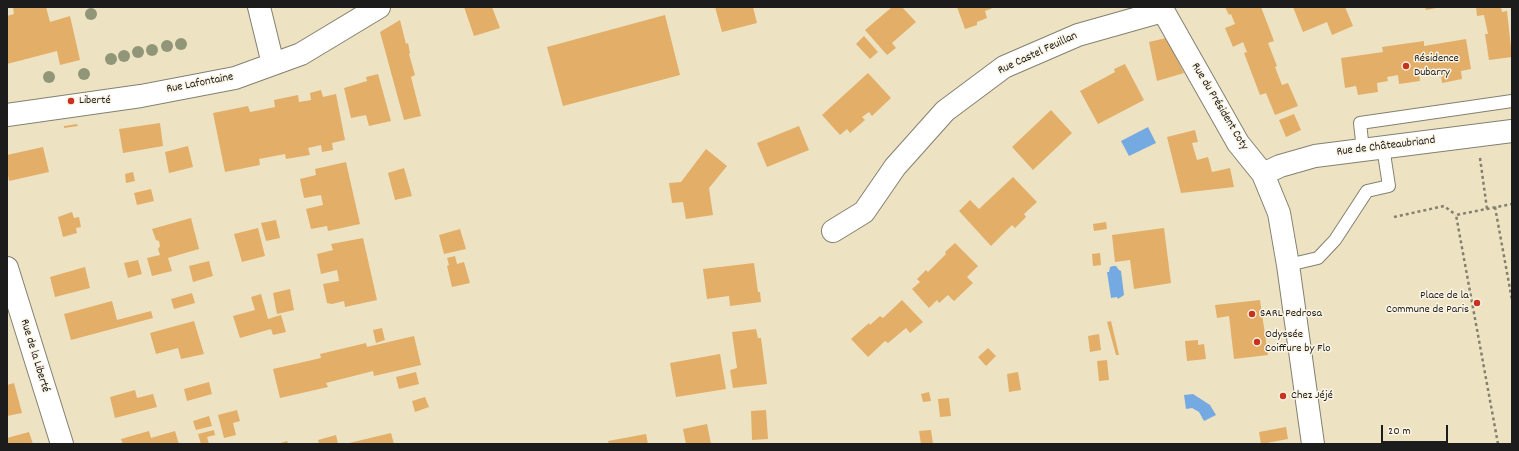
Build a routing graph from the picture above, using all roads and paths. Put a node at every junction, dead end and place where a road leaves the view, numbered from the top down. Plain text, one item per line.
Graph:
1 (259, 7) edge
2 (379, 7) edge
3 (1162, 9) edge
4 (273, 64) junction
5 (1512, 101) edge
6 (7, 115) edge
7 (1512, 131) edge
8 (1477, 135) junction
9 (1373, 149) junction
10 (1263, 174) junction
11 (1512, 204) edge
12 (1495, 207) junction
13 (1487, 209) junction
14 (1456, 215) junction
15 (1394, 217) dead end
16 (833, 231) dead end
17 (1288, 266) junction
18 (7, 268) edge
19 (1512, 300) edge
20 (62, 444) edge
21 (1312, 444) edge
22 (1498, 444) edge

1 - 4 street
2 - 4 street, Rue Lafontaine
3 - 10 street, Rue du Président Coty
3 - 16 street, Rue Castel Feuillan
4 - 6 street, Rue Lafontaine
5 - 9 lane
7 - 8 street, Rue de Châteaubriand
8 - 9 street, Rue de Châteaubriand
8 - 13 path
9 - 10 street, Rue de Châteaubriand
9 - 17 lane
10 - 17 street, Rue du Président Coty
11 - 12 path
12 - 13 path
12 - 19 path
13 - 14 path
14 - 15 path
14 - 22 path
17 - 21 street, Rue du Président Coty
18 - 20 street, Rue de la Liberté

